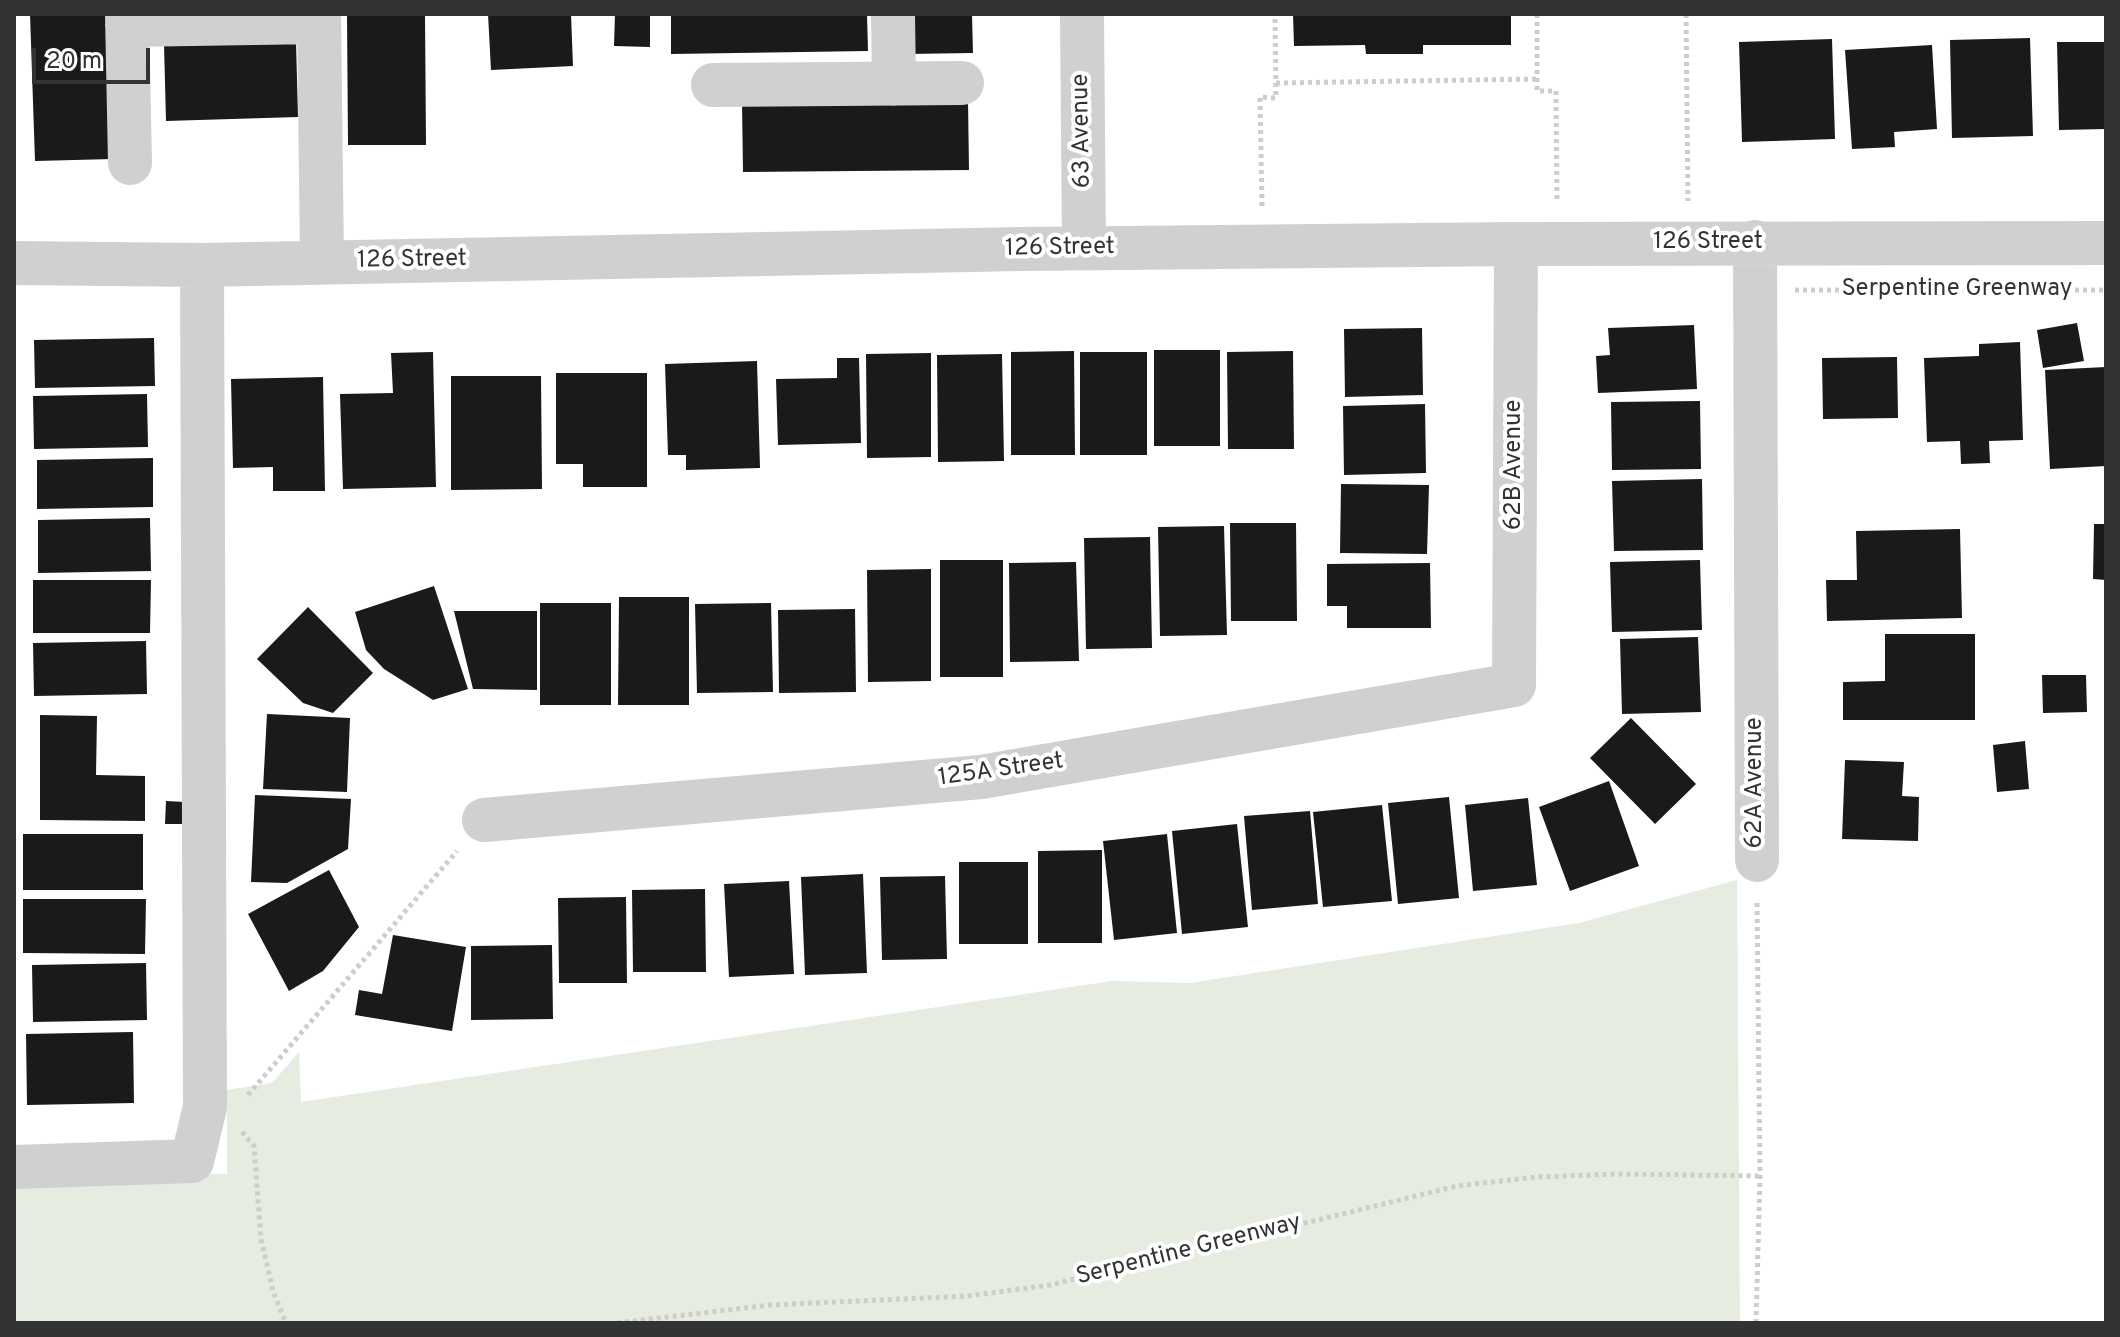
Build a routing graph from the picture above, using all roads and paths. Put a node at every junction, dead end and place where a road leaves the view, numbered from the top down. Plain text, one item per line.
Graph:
1 (893, 14) edge
2 (1082, 14) edge
3 (1275, 14) edge
4 (1537, 14) edge
5 (1686, 14) edge
6 (319, 18) edge
7 (127, 19) edge
8 (1537, 79) junction
9 (962, 83) dead end
10 (1276, 83) junction
11 (894, 84) junction
12 (713, 85) dead end
13 (130, 163) dead end
14 (1688, 206) dead end
15 (1557, 214) dead end
16 (1755, 242) junction
17 (2106, 243) edge
18 (1516, 244) junction
19 (1262, 247) junction
20 (1084, 248) junction
21 (322, 262) junction
22 (14, 263) edge
23 (202, 265) junction
24 (1808, 289) dead end
25 (2106, 290) edge
26 (1514, 685) joint
27 (484, 820) joint
28 (1757, 860) joint
29 (217, 1112) junction
30 (14, 1167) edge
31 (1760, 1176) junction
32 (286, 1323) edge
33 (617, 1323) edge
34 (1756, 1323) edge

1 - 11 street
2 - 20 street, 63 Avenue
3 - 10 path
4 - 8 path
5 - 14 path
6 - 7 street
6 - 21 street
7 - 13 street
8 - 10 path
8 - 15 path
9 - 11 street
10 - 19 path
11 - 12 street
16 - 17 street, 126 Street
16 - 18 street, 126 Street
16 - 28 street, 62A Avenue
18 - 19 street, 126 Street
18 - 26 street, 62B Avenue
19 - 20 street, 126 Street
20 - 21 street, 126 Street
21 - 23 street, 126 Street
22 - 23 street, 126 Street
23 - 29 street
24 - 25 path, Serpentine Greenway
26 - 27 street, 125A Street
27 - 29 path
28 - 31 path, 62A Avenue
29 - 30 street
29 - 32 path
31 - 33 path, Serpentine Greenway
31 - 34 path, 62A Avenue

